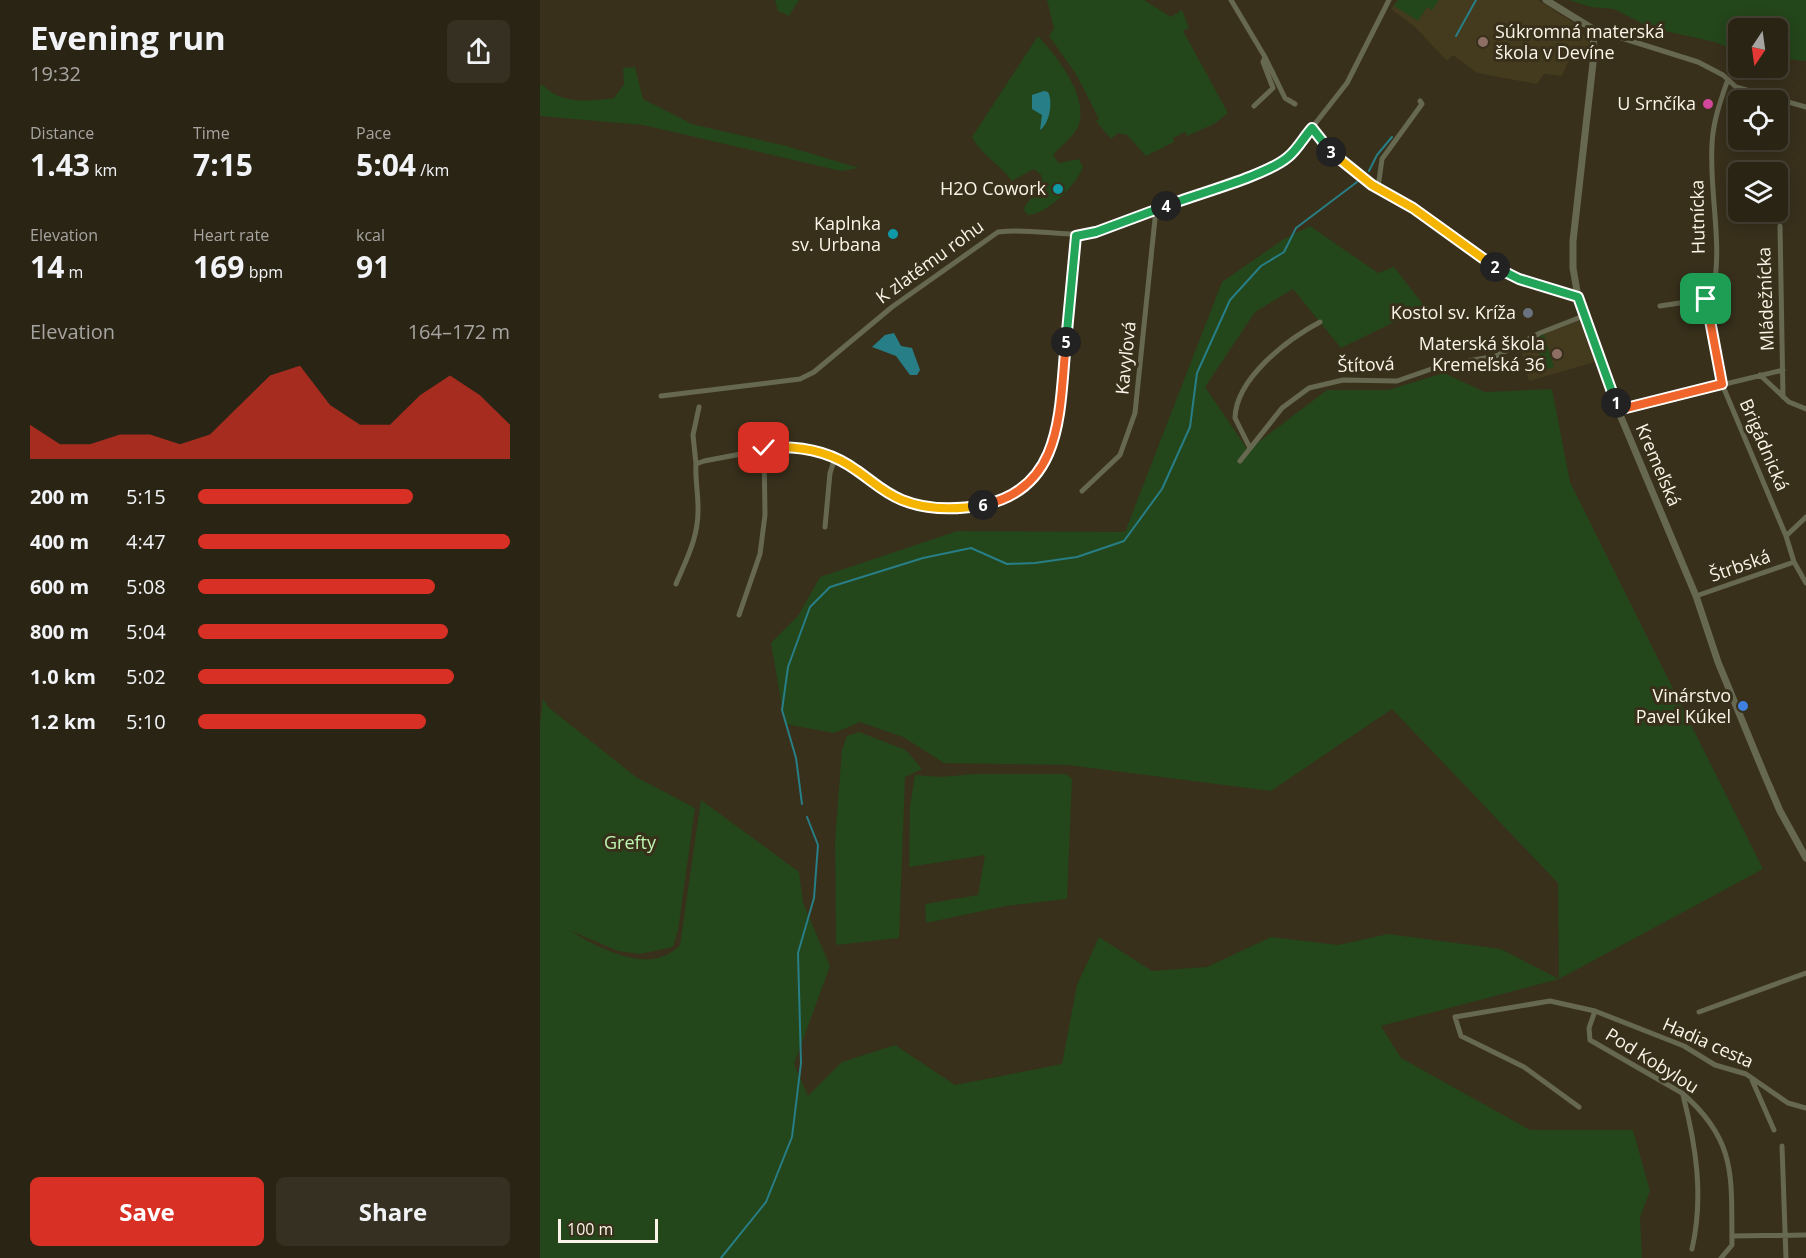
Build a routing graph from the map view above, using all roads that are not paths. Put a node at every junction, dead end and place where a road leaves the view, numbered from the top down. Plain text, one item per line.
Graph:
1 (1231, 0) edge
2 (1389, 0) edge
3 (1546, 0) edge
4 (1593, 29) junction
5 (1265, 57) junction
6 (1727, 82) junction
7 (1419, 101) dead end
8 (1295, 104) dead end
9 (1254, 106) dead end
10 (1806, 106) edge
11 (1312, 128) junction
12 (1378, 188) junction
13 (1156, 209) junction
14 (1780, 226) dead end
15 (1076, 236) junction
16 (1578, 297) junction
17 (1706, 299) junction
18 (1660, 306) dead end
19 (1586, 315) junction
20 (1320, 322) dead end
21 (1783, 370) junction
22 (1760, 375) junction
23 (1722, 384) junction
24 (661, 396) dead end
25 (1783, 397) junction
26 (699, 407) dead end
27 (1806, 409) edge
28 (1618, 410) junction
29 (764, 448) junction
30 (1250, 448) junction
31 (835, 458) junction
32 (1240, 461) dead end
33 (696, 464) junction
34 (1082, 491) dead end
35 (1806, 517) edge
36 (825, 527) dead end
37 (1786, 536) junction
38 (1794, 562) junction
39 (1806, 583) edge
40 (676, 584) dead end
41 (1696, 596) junction
42 (739, 615) dead end
43 (1806, 858) edge
44 (1806, 973) edge
45 (1595, 1011) junction
46 (1699, 1012) dead end
47 (1752, 1078) junction
48 (1682, 1093) junction
49 (1579, 1107) dead end
50 (1806, 1108) edge
51 (1774, 1130) dead end
52 (1782, 1146) dead end
53 (1806, 1235) edge
54 (1732, 1236) junction
55 (1786, 1236) junction
56 (1692, 1249) dead end
57 (1721, 1258) edge
58 (1786, 1258) edge

1 - 5 street
2 - 11 street, K zlatému rohu
3 - 4 street
4 - 6 street
4 - 16 street, Kremeľská
5 - 8 street
5 - 9 street
6 - 10 street
6 - 17 street, Hutnícka
7 - 12 street
11 - 12 street
11 - 13 street, K zlatému rohu
12 - 16 street
13 - 15 street, K zlatému rohu
13 - 34 street, Kavyľová
14 - 21 street, Mládežnícka
15 - 24 street, K zlatému rohu
15 - 31 street
16 - 19 street, Kremeľská
17 - 18 street
17 - 23 street, Hutnícka
19 - 28 street, Kremeľská
19 - 30 street, Štítová
20 - 30 street
21 - 22 street, Mládežnícka
21 - 25 street, Mládežnícka
22 - 23 street, Mládežnícka
22 - 25 street
23 - 28 street, Mládežnícka
23 - 37 street, Brigádnická
25 - 27 street
26 - 33 street
28 - 41 street, Kremeľská
29 - 31 street
29 - 33 street
29 - 42 street
30 - 32 street, Štítová
31 - 36 street
33 - 40 street
35 - 37 street
37 - 38 street, Brigádnická
38 - 39 street, Brigádnická
38 - 41 street, Štrbská
41 - 43 street, Kremeľská
44 - 46 street
45 - 47 street, Hadia cesta
45 - 48 street, Pod Kobylou
45 - 49 street, Pod Kobylou
47 - 50 street, Hadia cesta
47 - 51 street
48 - 54 street, Pod Kobylou
48 - 56 street
52 - 55 street
53 - 55 street
54 - 55 street
54 - 57 street, Pod Kobylou
55 - 58 street

